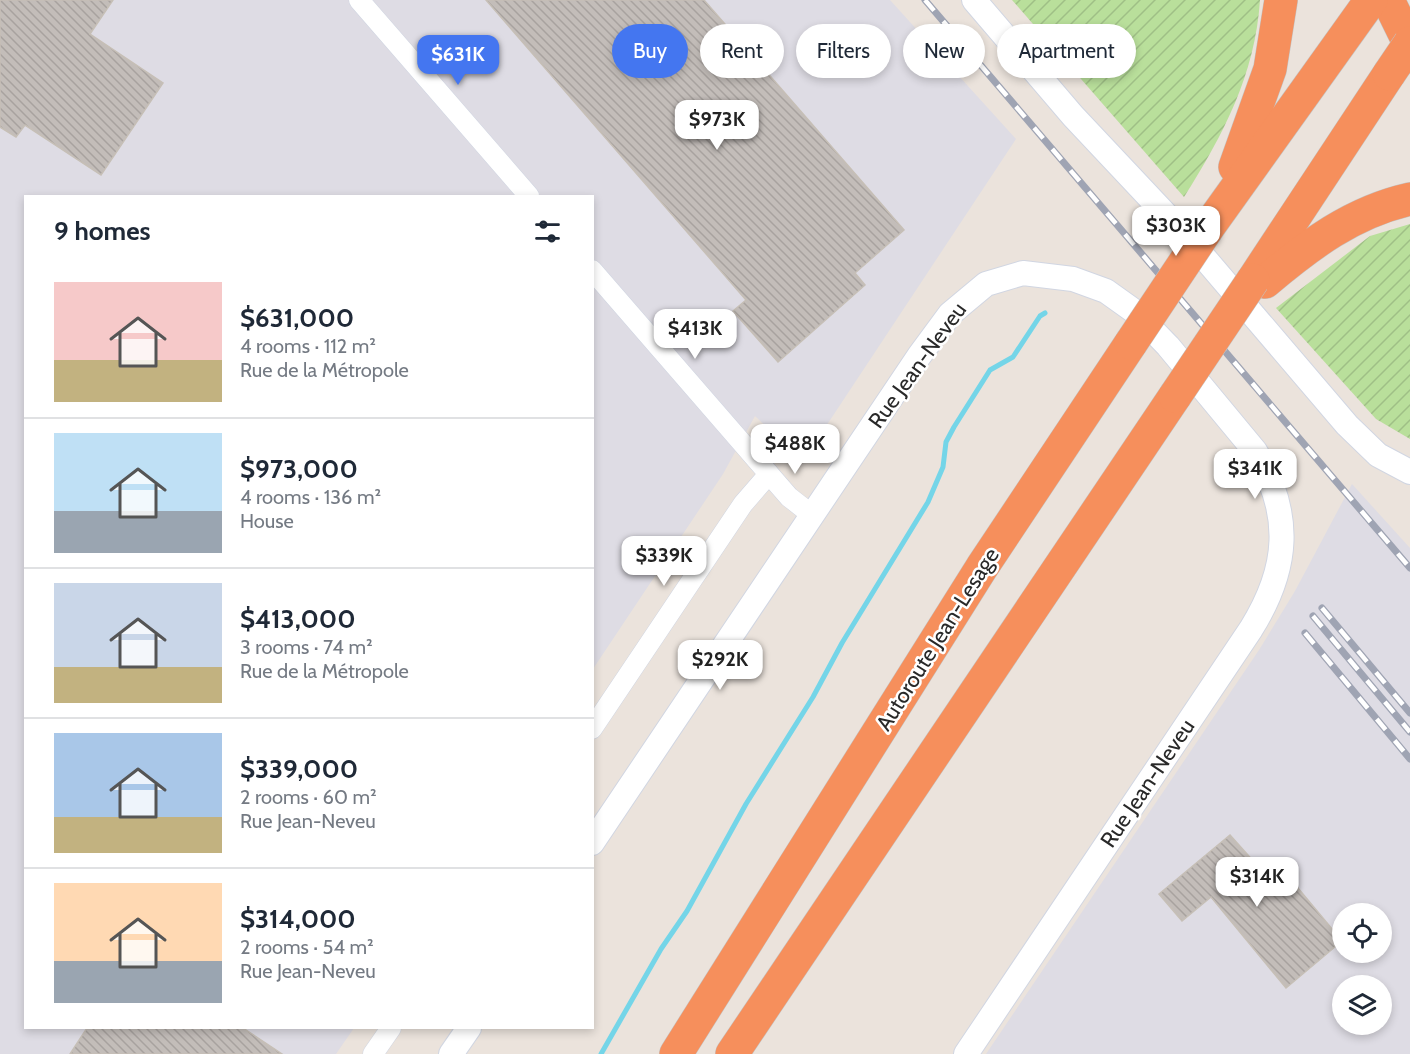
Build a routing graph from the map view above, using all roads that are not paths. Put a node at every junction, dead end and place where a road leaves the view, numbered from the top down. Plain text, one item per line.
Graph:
1 (359, 0) edge
2 (974, 0) edge
3 (1281, 0) edge
4 (1373, 5) edge
5 (1410, 44) edge
6 (528, 195) edge
7 (1410, 199) edge
8 (1207, 229) junction
9 (594, 272) edge
10 (1248, 291) junction
11 (1410, 472) edge
12 (769, 474) junction
13 (812, 515) junction
14 (594, 726) edge
15 (594, 840) edge
16 (390, 1029) edge
17 (468, 1029) edge
18 (373, 1054) edge
19 (452, 1054) edge
20 (676, 1054) edge
21 (732, 1054) edge
22 (966, 1054) edge

1 - 6 street
2 - 11 street
3 - 8 highway
4 - 5 highway
4 - 8 highway
5 - 10 highway, bridge
7 - 10 highway
8 - 20 highway, Autoroute Jean-Lesage, bridge
9 - 12 street
10 - 21 highway, bridge
12 - 13 street
12 - 14 street
13 - 15 street, Rue Jean-Neveu
13 - 22 street, Rue Jean-Neveu
16 - 18 street
17 - 19 street

